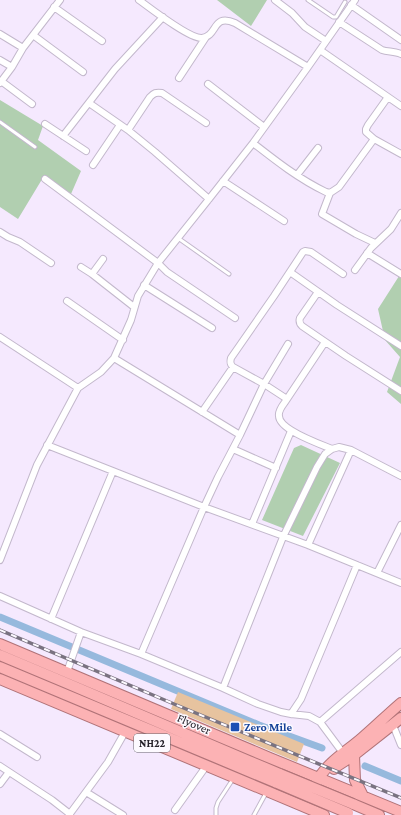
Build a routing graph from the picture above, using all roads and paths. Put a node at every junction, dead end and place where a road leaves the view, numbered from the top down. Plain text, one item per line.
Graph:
1 (139, 0) edge
2 (275, 0) edge
3 (308, 0) edge
4 (57, 2) edge
5 (348, 2) edge
6 (163, 17) junction
7 (339, 22) junction
8 (0, 34) edge
9 (33, 35) junction
10 (206, 37) junction
11 (401, 40) edge
12 (102, 41) dead end
13 (326, 41) junction
14 (23, 48) junction
15 (320, 50) junction
16 (401, 54) edge
17 (0, 60) edge
18 (12, 67) junction
19 (308, 67) junction
20 (83, 72) dead end
21 (179, 78) dead end
22 (1, 82) edge
23 (208, 84) dead end
24 (388, 96) junction
25 (89, 103) junction
26 (32, 104) dead end
27 (401, 106) edge
28 (0, 122) edge
29 (206, 123) dead end
30 (45, 124) dead end
31 (120, 125) junction
32 (264, 127) junction
33 (128, 130) junction
34 (63, 136) junction
35 (374, 139) junction
36 (253, 143) junction
37 (35, 147) dead end
38 (318, 148) dead end
39 (86, 151) dead end
40 (401, 154) edge
41 (93, 165) dead end
42 (297, 175) junction
43 (45, 179) dead end
44 (223, 182) junction
45 (330, 192) junction
46 (209, 199) junction
47 (401, 213) edge
48 (284, 221) dead end
49 (0, 232) edge
50 (178, 238) junction
51 (375, 243) junction
52 (367, 253) junction
53 (104, 259) dead end
54 (51, 263) dead end
55 (158, 263) junction
56 (81, 267) dead end
57 (355, 270) dead end
58 (290, 272) junction
59 (92, 274) junction
60 (229, 274) dead end
61 (343, 274) dead end
62 (401, 274) edge
63 (144, 285) junction
64 (318, 292) junction
65 (67, 301) dead end
66 (134, 307) junction
67 (235, 318) dead end
68 (212, 328) dead end
69 (0, 337) edge
70 (122, 340) junction
71 (325, 342) junction
72 (288, 344) dead end
73 (401, 346) edge
74 (114, 358) junction
75 (233, 367) junction
76 (264, 384) junction
77 (78, 388) junction
78 (401, 391) edge
79 (287, 399) junction
80 (202, 412) junction
81 (291, 431) junction
82 (240, 435) junction
83 (48, 445) junction
84 (233, 449) junction
85 (332, 449) junction
86 (351, 450) junction
87 (276, 468) junction
88 (113, 471) junction
89 (401, 476) edge
90 (204, 507) junction
91 (252, 524) junction
92 (401, 525) edge
93 (283, 537) junction
94 (308, 545) junction
95 (0, 560) edge
96 (357, 565) junction
97 (377, 573) junction
98 (401, 583) edge
99 (0, 596) edge
100 (51, 619) junction
101 (81, 632) junction
102 (0, 644) edge
103 (401, 652) edge
104 (141, 654) junction
105 (0, 655) edge
106 (0, 667) edge
107 (67, 672) junction
108 (0, 679) edge
109 (223, 688) junction
110 (401, 702) edge
111 (291, 714) junction
112 (398, 721) edge
113 (320, 722) junction
114 (125, 732) junction
115 (0, 734) edge
116 (401, 745) edge
117 (343, 753) junction
118 (354, 755) junction
119 (37, 757) dead end
120 (270, 758) junction
121 (207, 765) junction
122 (329, 765) junction
123 (0, 766) edge
124 (9, 772) junction
125 (307, 773) junction
126 (234, 777) junction
127 (279, 778) junction
128 (320, 780) junction
129 (0, 784) edge
130 (335, 785) junction
131 (267, 791) junction
132 (86, 792) junction
133 (363, 796) junction
134 (294, 802) junction
135 (308, 808) junction
136 (175, 810) dead end
137 (352, 810) edge
138 (401, 812) edge
139 (69, 814) edge
140 (123, 815) edge
141 (216, 815) edge
142 (254, 815) edge
143 (324, 815) edge
144 (379, 815) edge

1 - 6 street
2 - 13 street
3 - 5 lane
4 - 9 street
4 - 12 street
5 - 7 street
5 - 11 street
6 - 10 street
6 - 25 street
7 - 13 street
7 - 16 street
8 - 14 street
9 - 14 street
9 - 20 street
10 - 19 street
10 - 21 street
13 - 15 street
14 - 18 street
15 - 19 street
15 - 24 street
17 - 18 street
18 - 22 street
19 - 32 street
22 - 26 street
23 - 32 street
24 - 27 street
24 - 35 street
25 - 31 street
25 - 34 street
28 - 37 lane
29 - 33 street
30 - 34 street
31 - 33 street
31 - 41 street
32 - 36 street
33 - 46 street
34 - 39 street
35 - 40 street
35 - 45 street
36 - 42 street
36 - 44 street
38 - 42 street
42 - 45 street
43 - 55 street
44 - 46 street
44 - 48 street
45 - 51 street
46 - 50 street
47 - 51 street
49 - 54 street
50 - 55 street
50 - 60 lane
51 - 52 street
52 - 57 street
52 - 62 street
53 - 59 street
55 - 63 street
55 - 67 street
56 - 59 street
58 - 61 street
58 - 64 street
58 - 75 street
59 - 66 street
63 - 66 street
63 - 68 street
64 - 71 street
64 - 73 street
65 - 70 street
66 - 70 street
69 - 77 street
70 - 74 street
71 - 78 street
71 - 79 street
72 - 76 street
74 - 77 street
74 - 80 street
75 - 76 street
75 - 80 street
76 - 79 street
76 - 82 street
77 - 83 street
79 - 81 street
80 - 82 street
81 - 85 street
81 - 87 street
82 - 84 street
83 - 88 street
83 - 95 street
84 - 87 street
84 - 90 street
85 - 86 street
85 - 93 street
86 - 89 street
86 - 94 street
87 - 91 street
88 - 90 street
88 - 100 street
90 - 91 street
90 - 104 street
91 - 93 street
92 - 97 street
93 - 94 street
93 - 109 street
94 - 96 street
96 - 97 street
96 - 111 street
97 - 98 street
99 - 100 street
100 - 101 street
101 - 104 street
101 - 107 street
102 - 107 highway, NH22
103 - 113 street
104 - 109 street
105 - 127 highway, Flyover
106 - 127 highway, Flyover
107 - 120 highway, NH22
108 - 114 highway, NH22
109 - 111 street
110 - 117 highway, NH22
111 - 113 street
112 - 116 street
112 - 118 highway
113 - 117 street
114 - 121 highway, NH22
114 - 132 street
115 - 119 street
117 - 122 highway, NH22
118 - 128 highway
118 - 133 highway
120 - 122 highway, NH22
120 - 125 highway
121 - 126 highway, NH22
121 - 136 street
122 - 128 highway
123 - 124 street
124 - 129 street
124 - 139 street
125 - 128 highway
125 - 134 highway
126 - 131 highway, NH22
126 - 141 lane
127 - 137 highway, Flyover, bridge
128 - 130 highway
128 - 135 highway
130 - 133 highway
130 - 143 highway
131 - 134 highway, NH22
131 - 142 lane
132 - 139 street
132 - 140 street
133 - 138 highway
134 - 135 highway, NH22
135 - 143 highway
137 - 144 highway, Flyover

